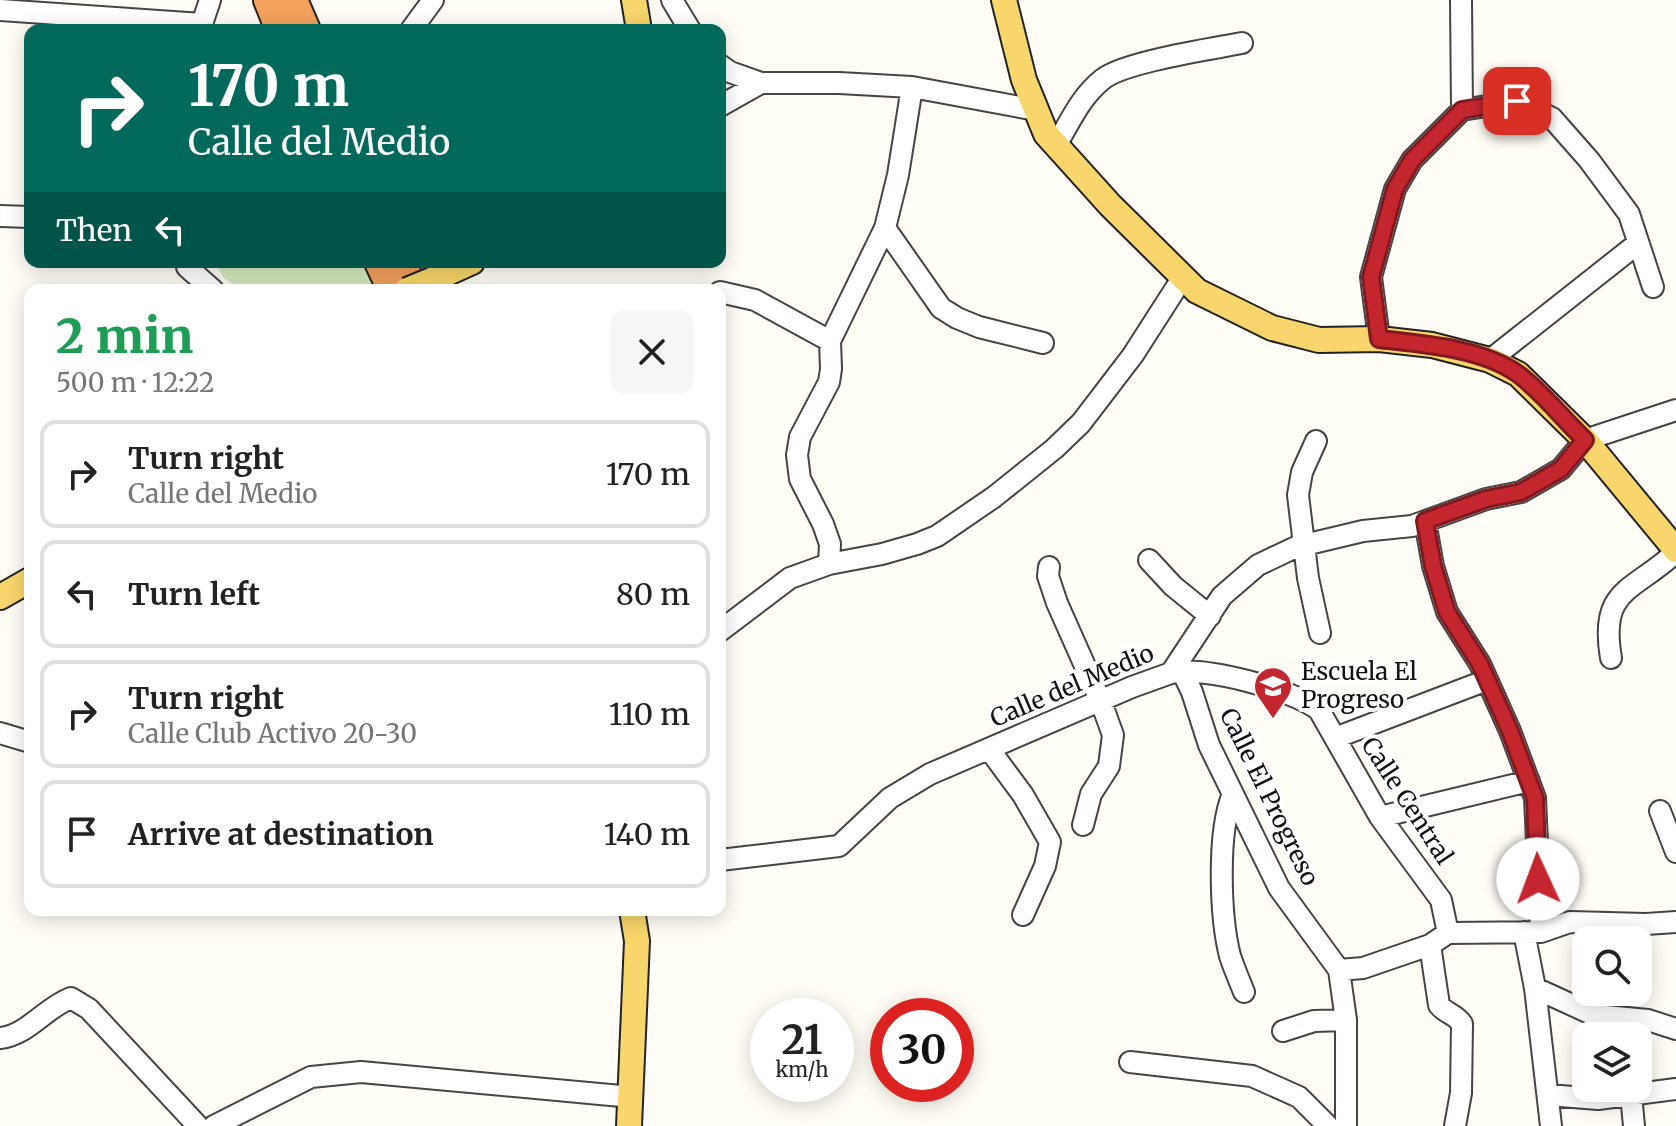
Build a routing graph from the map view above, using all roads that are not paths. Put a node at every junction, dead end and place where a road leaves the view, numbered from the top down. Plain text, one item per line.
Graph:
1 (210, 0) edge
2 (268, 0) edge
3 (293, 0) edge
4 (433, 0) edge
5 (634, 0) edge
6 (672, 0) edge
7 (1004, 0) edge
8 (1461, 0) edge
9 (0, 10) edge
10 (113, 24) edge
11 (202, 24) edge
12 (278, 24) edge
13 (303, 24) edge
14 (415, 24) edge
15 (638, 24) edge
16 (686, 24) edge
17 (1242, 43) dead end
18 (726, 69) edge
19 (761, 83) junction
20 (912, 87) junction
21 (726, 103) edge
22 (1036, 110) junction
23 (1462, 110) junction
24 (1056, 145) junction
25 (0, 216) edge
26 (24, 217) edge
27 (885, 228) junction
28 (1637, 244) junction
29 (190, 268) edge
30 (459, 268) edge
31 (1183, 277) junction
32 (207, 284) edge
33 (422, 284) edge
34 (1653, 287) dead end
35 (726, 293) edge
36 (1379, 339) junction
37 (830, 341) junction
38 (1043, 343) dead end
39 (1490, 360) junction
40 (1676, 410) edge
41 (1585, 440) junction
42 (1316, 441) dead end
43 (1425, 521) junction
44 (1303, 544) junction
45 (1676, 551) edge
46 (1149, 560) dead end
47 (829, 564) junction
48 (1049, 567) dead end
49 (24, 583) edge
50 (0, 597) edge
51 (1210, 616) junction
52 (726, 626) edge
53 (1320, 633) dead end
54 (1611, 658) dead end
55 (1177, 672) junction
56 (1487, 680) junction
57 (1101, 702) junction
58 (0, 733) edge
59 (1335, 738) junction
60 (24, 740) edge
61 (989, 749) junction
62 (1529, 781) junction
63 (1233, 794) junction
64 (1660, 811) dead end
65 (1380, 817) junction
66 (1083, 825) dead end
67 (1676, 852) edge
68 (726, 859) edge
69 (1023, 915) dead end
70 (633, 916) edge
71 (1676, 922) edge
72 (1532, 932) junction
73 (1448, 933) junction
74 (1430, 945) junction
75 (1339, 970) junction
76 (1535, 988) junction
77 (1244, 992) dead end
78 (1346, 1020) junction
79 (1676, 1029) edge
80 (1283, 1031) dead end
81 (0, 1038) edge
82 (1130, 1062) dead end
83 (1676, 1089) edge
84 (1652, 1092) edge
85 (1548, 1095) junction
86 (632, 1097) junction
87 (1572, 1097) edge
88 (1632, 1102) edge
89 (198, 1126) edge
90 (214, 1126) edge
91 (629, 1126) edge
92 (1328, 1126) edge
93 (1346, 1126) edge
94 (1455, 1126) edge
95 (1551, 1126) edge
96 (1634, 1126) edge

1 - 11 street
2 - 12 highway
3 - 13 highway
4 - 14 street
5 - 15 main road
6 - 16 street
7 - 22 main road
8 - 23 street
9 - 10 street
17 - 24 street
18 - 19 street
19 - 20 street
19 - 21 street
20 - 22 street
20 - 27 street
22 - 24 main road
23 - 28 street
23 - 36 street
24 - 31 main road
25 - 26 street
27 - 37 street
27 - 38 street
28 - 34 street
28 - 39 street
29 - 32 street
30 - 33 main road, bridge
31 - 36 main road
31 - 47 street
35 - 37 street
36 - 39 main road
37 - 47 street
39 - 41 main road
40 - 41 street
41 - 43 street, Calle del Medio
41 - 45 main road
42 - 44 street
43 - 44 street, Calle del Medio
43 - 56 street
44 - 51 street, Calle del Medio
44 - 53 street
45 - 54 street
46 - 51 street
47 - 52 street
48 - 57 street
49 - 50 main road
51 - 55 street, Calle del Medio
55 - 57 street, Calle del Medio
55 - 59 street, Calle Central
55 - 63 street, Calle El Progreso
56 - 59 street
56 - 62 street
57 - 61 street, Calle del Medio
57 - 66 street
58 - 60 street
59 - 65 street, Calle Central
61 - 68 street, Calle del Medio
61 - 69 street
62 - 65 street
62 - 72 street
63 - 75 street, Calle El Progreso
63 - 77 street
64 - 67 street
65 - 73 street, Calle Central
70 - 86 main road
71 - 72 street
72 - 73 street
72 - 76 street
73 - 74 street
74 - 75 street
74 - 94 street
75 - 78 street, Calle El Progreso
76 - 79 street
76 - 85 street
78 - 80 street
78 - 93 street, Calle El Progreso
81 - 89 street
82 - 92 street
83 - 84 street
85 - 87 street
85 - 95 street
86 - 90 street
86 - 91 main road
88 - 96 street

